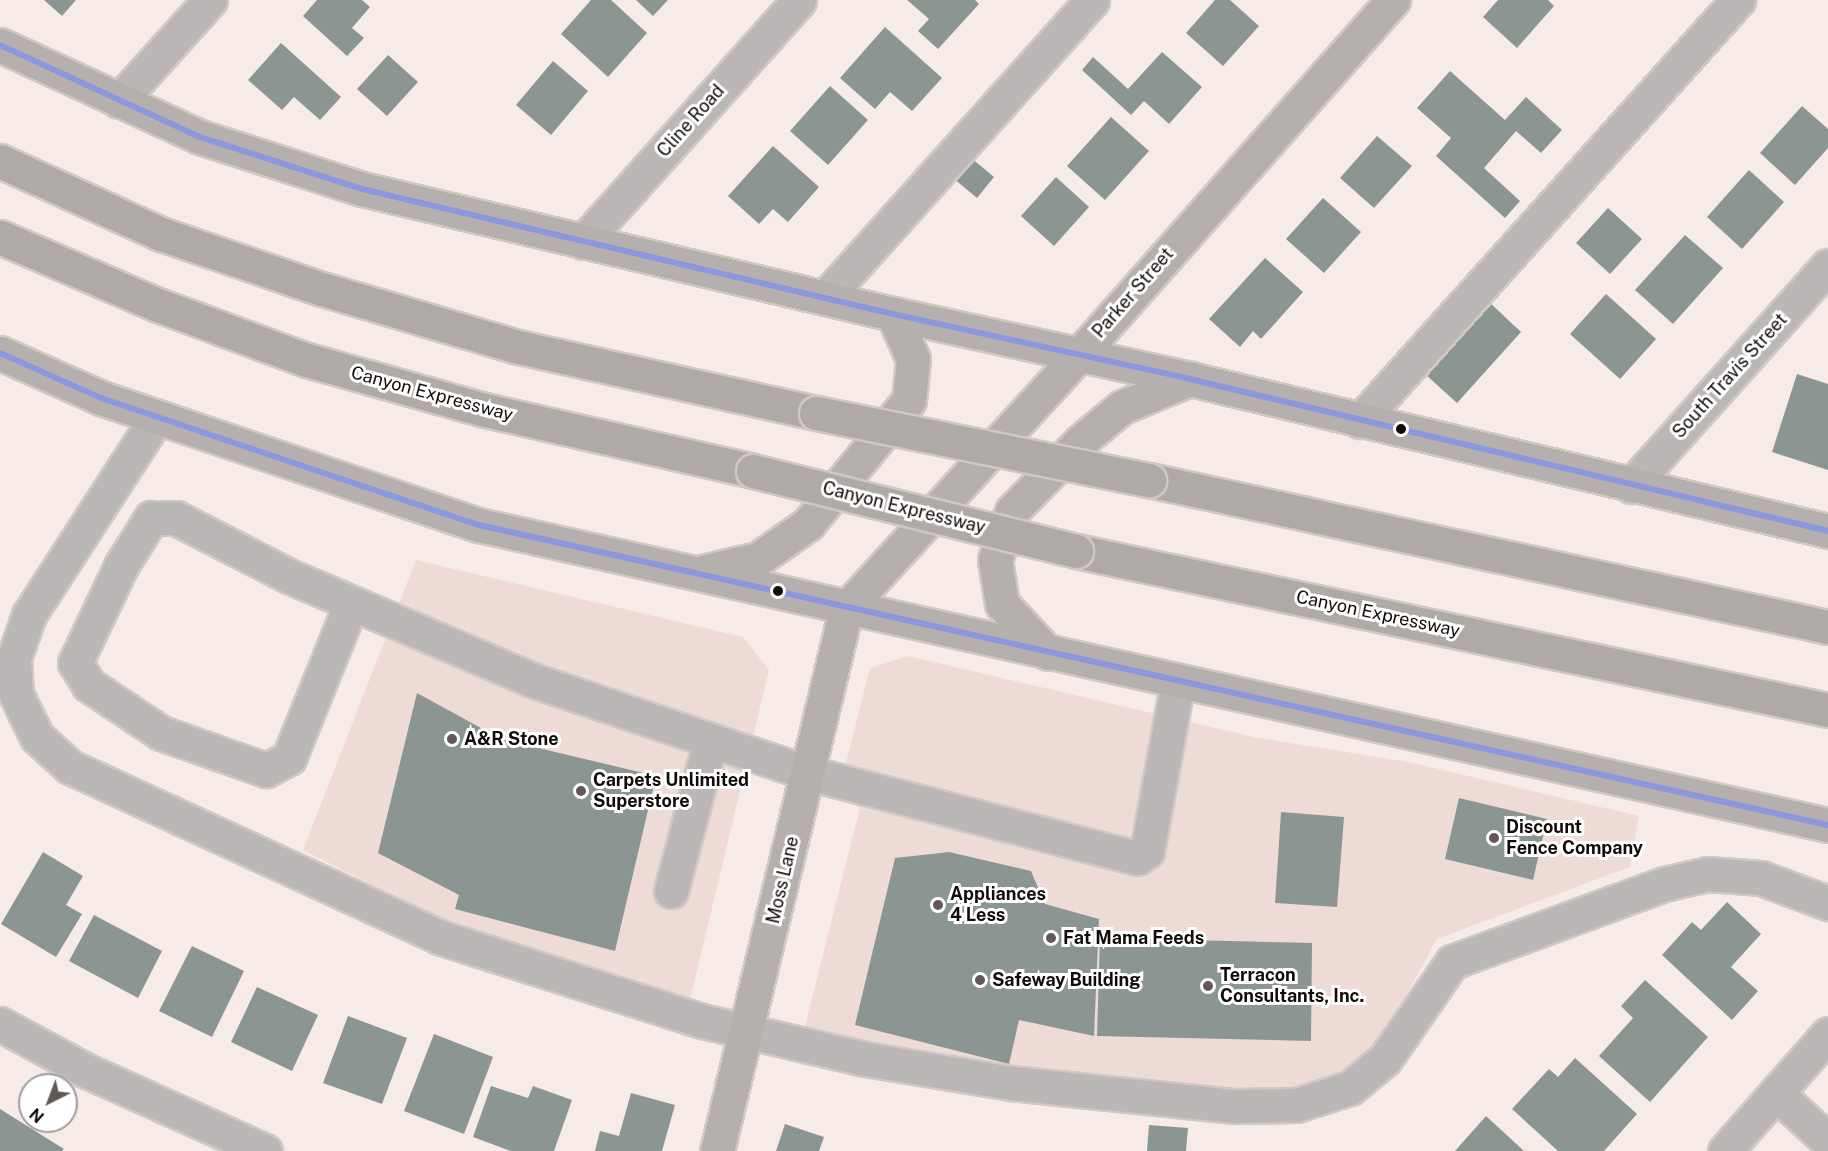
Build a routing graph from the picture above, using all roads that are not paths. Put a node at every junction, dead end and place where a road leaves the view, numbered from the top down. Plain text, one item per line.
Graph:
1 (210, 0) edge
2 (799, 0) edge
3 (1092, 0) edge
4 (1393, 0) edge
5 (1738, 0) edge
6 (0, 45) edge
7 (119, 101) junction
8 (0, 161) edge
9 (0, 237) edge
10 (583, 242) junction
11 (1828, 266) edge
12 (825, 298) junction
13 (893, 315) junction
14 (0, 353) edge
15 (1079, 355) junction
16 (1190, 379) junction
17 (157, 417) junction
18 (1360, 421) junction
19 (1631, 486) junction
20 (1828, 531) edge
21 (694, 574) junction
22 (351, 604) junction
23 (846, 609) junction
24 (1818, 624) edge
25 (1048, 653) junction
26 (1669, 675) junction
27 (1178, 681) junction
28 (1828, 710) edge
29 (1828, 734) edge
30 (710, 742) junction
31 (808, 773) junction
32 (1828, 825) edge
33 (671, 891) dead end
34 (1828, 903) edge
35 (0, 1024) edge
36 (747, 1033) junction
37 (1828, 1034) edge
38 (1776, 1093) junction
39 (1828, 1141) edge
40 (265, 1151) edge
41 (717, 1151) edge
42 (1725, 1151) edge

1 - 7 street
2 - 10 street, Cline Road
3 - 12 street
4 - 15 main road, Parker Street
5 - 18 street
6 - 7 main road
7 - 10 main road
8 - 24 highway, bridge
9 - 26 highway, Canyon Expressway, bridge
10 - 12 main road
11 - 19 street, South Travis Street
12 - 13 main road
13 - 15 main road
13 - 21 main road
14 - 17 main road
15 - 16 main road
15 - 23 main road, Parker Street
16 - 18 main road
16 - 25 main road
17 - 21 main road
17 - 36 street
18 - 19 main road
19 - 20 main road
21 - 23 main road
22 - 22 street
22 - 30 street
23 - 25 main road
23 - 31 main road, Moss Lane
25 - 27 main road
26 - 28 highway, Canyon Expressway
26 - 29 highway
27 - 31 street
27 - 32 main road
30 - 31 street
30 - 33 street
31 - 36 main road, Moss Lane
34 - 36 street
35 - 40 street
36 - 41 main road, Moss Lane
37 - 38 street
38 - 39 street
38 - 42 street

